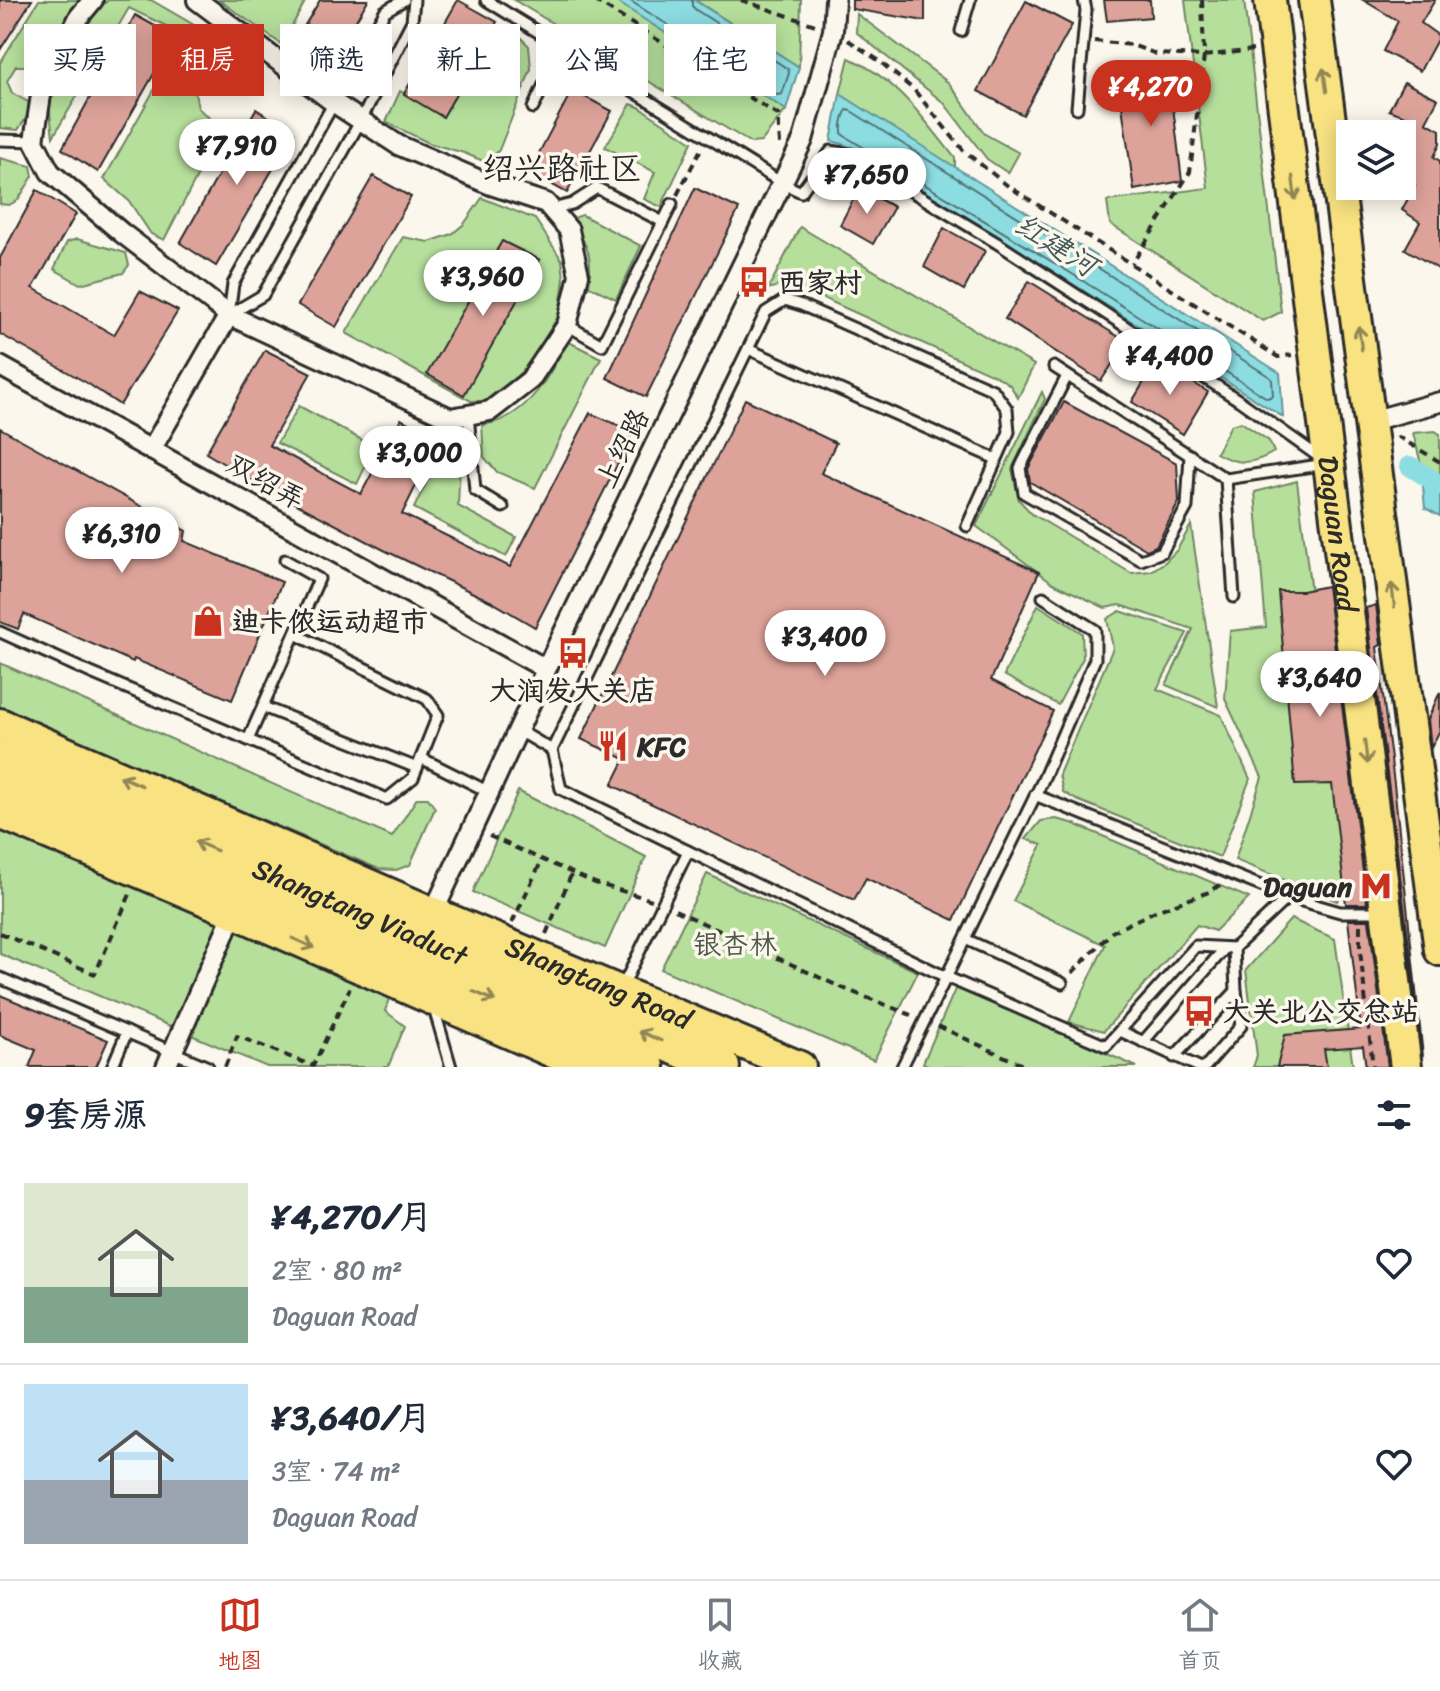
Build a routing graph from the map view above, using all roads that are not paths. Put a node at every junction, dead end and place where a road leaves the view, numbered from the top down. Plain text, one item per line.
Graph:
1 (93, 0) edge
2 (197, 0) edge
3 (404, 0) edge
4 (414, 0) edge
5 (486, 0) edge
6 (835, 0) edge
7 (970, 0) edge
8 (1084, 0) edge
9 (1270, 0) edge
10 (1314, 0) edge
11 (536, 31) edge
12 (961, 31) dead end
13 (539, 96) edge
14 (641, 96) edge
15 (333, 102) junction
16 (533, 108) dead end
17 (1077, 108) dead end
18 (361, 120) junction
19 (0, 140) edge
20 (34, 141) junction
21 (782, 183) junction
22 (672, 204) road end
23 (552, 209) junction
24 (663, 222) junction
25 (229, 315) junction
26 (567, 325) junction
27 (748, 349) junction
28 (0, 366) edge
29 (1054, 367) dead end
30 (1067, 376) junction
31 (1440, 402) edge
32 (468, 415) junction
33 (1371, 421) junction
34 (151, 450) junction
35 (1190, 455) junction
36 (996, 459) junction
37 (1329, 463) junction
38 (1226, 479) junction
39 (503, 507) dead end
40 (967, 526) dead end
41 (285, 560) dead end
42 (1043, 597) dead end
43 (1234, 597) dead end
44 (0, 632) edge
45 (295, 634) junction
46 (546, 669) junction
47 (263, 707) junction
48 (0, 724) edge
49 (518, 730) junction
50 (248, 740) junction
51 (552, 750) junction
52 (0, 757) edge
53 (419, 763) junction
54 (0, 790) edge
55 (489, 792) junction
56 (1035, 795) junction
57 (0, 813) edge
58 (688, 851) junction
59 (1434, 862) edge
60 (1288, 897) junction
61 (234, 912) junction
62 (1387, 912) junction
63 (433, 913) junction
64 (965, 939) junction
65 (1230, 948) junction
66 (1440, 950) edge
67 (946, 977) junction
68 (0, 978) edge
69 (1062, 983) road end
70 (621, 991) junction
71 (1236, 991) junction
72 (431, 998) junction
73 (1120, 1031) junction
74 (127, 1032) junction
75 (1143, 1042) junction
76 (1174, 1057) junction
77 (169, 1059) edge
78 (112, 1067) edge
79 (208, 1067) edge
80 (451, 1067) edge
81 (587, 1067) edge
82 (647, 1067) edge
83 (722, 1067) edge
84 (800, 1067) edge
85 (902, 1067) edge
86 (1202, 1067) edge
87 (1406, 1067) edge

1 - 20 street
2 - 15 street
3 - 15 lane
4 - 18 lane
5 - 11 lane
6 - 21 street, 上绍路
7 - 12 lane
8 - 17 lane
9 -> 37 main road, Daguan Road
33 -> 10 main road, Daguan Road
13 - 16 lane
14 - 21 lane
15 - 18 street
15 - 25 lane
18 - 23 street
18 - 25 lane
19 - 20 lane
20 - 25 street
21 - 37 lane
21 - 46 street, 上绍路
22 - 24 lane
23 - 24 lane
23 - 26 street
24 - 26 lane
25 - 32 street
25 - 34 street
26 - 32 street
27 - 36 lane
27 - 36 lane
27 - 51 lane
28 - 34 street, 双绍弄
29 - 30 lane
30 - 35 lane
30 - 35 lane
31 - 33 street
32 - 39 lane
59 -> 33 main road, Daguan Road
34 - 46 street, 双绍弄
35 - 38 lane
36 - 40 lane
37 - 38 lane
37 -> 62 main road, Daguan Road
38 - 43 lane
41 - 45 lane
42 - 56 lane
44 - 50 lane
45 - 47 lane
45 - 53 lane
46 - 49 street, 上绍路
47 - 50 lane
47 - 53 lane
63 -> 48 main road, Shangtang Road
49 - 51 lane
49 - 55 street, 上绍路
50 - 53 lane
51 - 58 lane
83 -> 52 highway, Shangtang Viaduct
53 - 55 lane
54 -> 82 highway, Shangtang Viaduct
55 - 63 street, 上绍路
56 - 60 lane
56 - 64 lane
57 - 61 main road
58 - 67 lane
58 - 70 lane
59 - 66 main road, Daguan Road
60 - 62 lane
60 - 65 lane
61 -> 72 main road
61 - 77 street
62 - 87 main road, Daguan Road
63 - 70 main road, Shangtang Road
64 - 67 lane
64 - 69 lane
65 - 71 lane
65 - 73 lane
65 - 75 lane
67 - 73 lane
67 - 85 lane
68 - 74 lane
70 - 84 main road, Shangtang Road
71 - 76 lane
71 - 86 lane
72 - 80 lane
72 - 81 main road
73 - 75 lane
74 - 77 lane
74 - 78 lane
75 - 76 lane
76 - 86 lane
77 - 79 lane

